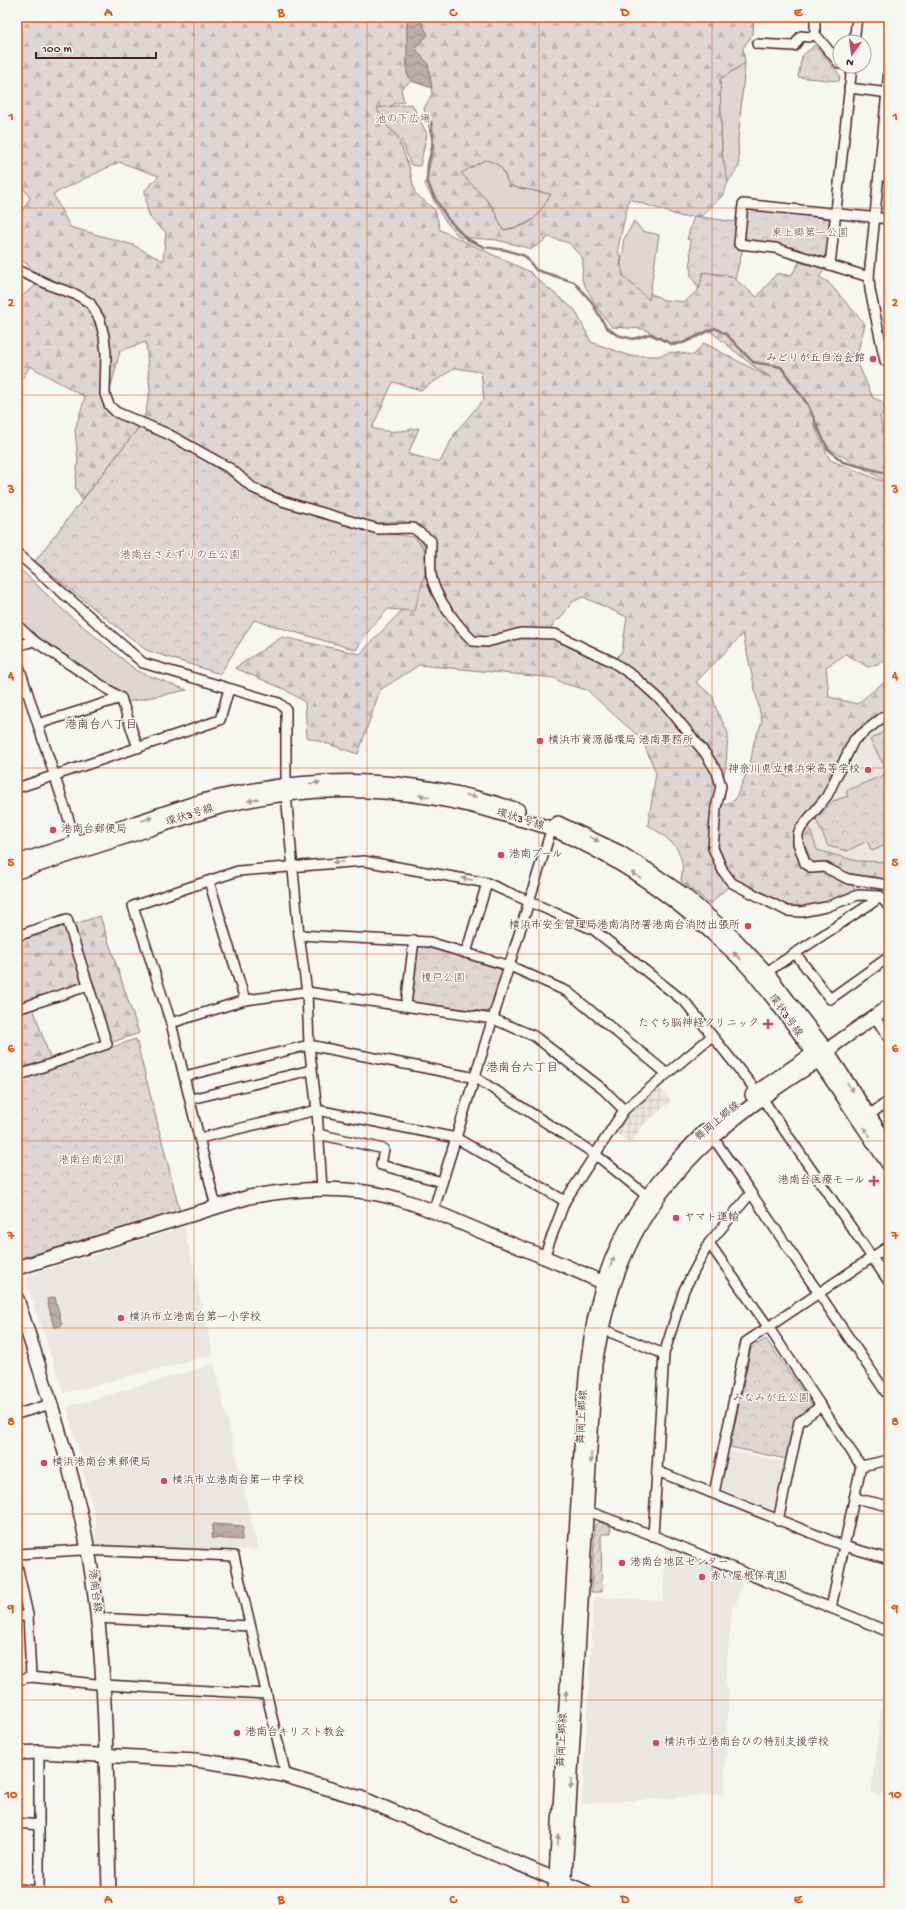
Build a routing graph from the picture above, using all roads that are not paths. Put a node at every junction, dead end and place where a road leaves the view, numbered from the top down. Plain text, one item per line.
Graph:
1 (815, 17) edge
2 (857, 17) edge
3 (815, 34) junction
4 (855, 34) edge
5 (757, 44) dead end
6 (832, 54) edge
7 (889, 70) edge
8 (851, 74) edge
9 (849, 88) junction
10 (888, 93) edge
11 (886, 134) edge
12 (879, 175) junction
13 (889, 176) edge
14 (835, 214) junction
15 (874, 218) junction
16 (889, 219) edge
17 (830, 265) junction
18 (17, 270) edge
19 (869, 277) junction
20 (885, 361) dead end
21 (17, 554) edge
22 (17, 625) edge
23 (34, 641) junction
24 (17, 646) edge
25 (17, 660) edge
26 (229, 689) junction
27 (121, 698) junction
28 (889, 715) edge
29 (38, 724) junction
30 (138, 748) junction
31 (55, 776) junction
32 (17, 788) edge
33 (286, 789) junction
34 (552, 825) junction
35 (78, 847) junction
36 (17, 862) edge
37 (294, 867) junction
38 (17, 872) edge
39 (209, 881) junction
40 (487, 883) junction
41 (889, 885) edge
42 (884, 898) edge
43 (529, 901) junction
44 (889, 907) edge
45 (299, 935) junction
46 (17, 936) edge
47 (414, 940) junction
48 (466, 953) junction
49 (795, 954) junction
50 (889, 957) edge
51 (510, 966) junction
52 (762, 975) junction
53 (88, 986) junction
54 (307, 992) junction
55 (246, 1000) junction
56 (406, 1005) junction
57 (889, 1006) edge
58 (17, 1009) edge
59 (874, 1016) junction
60 (493, 1019) junction
61 (171, 1023) junction
62 (712, 1036) junction
63 (889, 1038) edge
64 (309, 1045) junction
65 (823, 1052) junction
66 (311, 1070) junction
67 (666, 1073) junction
68 (17, 1076) edge
69 (185, 1076) junction
70 (476, 1078) junction
71 (759, 1095) junction
72 (191, 1099) junction
73 (889, 1101) edge
74 (317, 1110) junction
75 (624, 1110) junction
76 (869, 1115) junction
77 (709, 1133) junction
78 (318, 1134) junction
79 (200, 1138) junction
80 (456, 1138) junction
81 (889, 1146) edge
82 (595, 1154) junction
83 (889, 1165) edge
84 (442, 1182) junction
85 (322, 1189) junction
86 (751, 1193) junction
87 (647, 1196) junction
88 (565, 1200) junction
89 (216, 1207) junction
90 (433, 1212) junction
91 (709, 1243) junction
92 (889, 1246) edge
93 (544, 1257) junction
94 (872, 1257) junction
95 (17, 1268) edge
96 (889, 1282) edge
97 (608, 1285) junction
98 (818, 1293) junction
99 (17, 1299) edge
100 (597, 1327) junction
101 (768, 1328) junction
102 (664, 1354) junction
103 (889, 1397) edge
104 (51, 1404) junction
105 (821, 1406) junction
106 (17, 1414) edge
107 (889, 1460) edge
108 (861, 1466) junction
109 (657, 1471) junction
110 (714, 1493) junction
111 (854, 1498) junction
112 (889, 1506) edge
113 (583, 1511) junction
114 (778, 1521) junction
115 (653, 1536) junction
116 (844, 1546) junction
117 (88, 1550) junction
118 (17, 1554) edge
119 (889, 1559) edge
120 (17, 1565) edge
121 (830, 1608) junction
122 (28, 1615) junction
123 (17, 1616) edge
124 (98, 1618) junction
125 (249, 1626) junction
126 (889, 1632) edge
127 (31, 1677) junction
128 (17, 1680) edge
129 (105, 1685) junction
130 (266, 1694) junction
131 (39, 1752) junction
132 (17, 1753) edge
133 (106, 1756) junction
134 (286, 1776) junction
135 (17, 1823) edge
136 (39, 1825) junction
137 (560, 1887) edge
138 (17, 1889) edge
139 (39, 1892) edge
140 (109, 1892) edge
141 (586, 1892) edge

1 - 3 street
2 - 4 street
3 - 5 street
3 - 6 street
7 - 10 street
8 - 9 street
9 - 10 street
9 - 14 street
10 - 11 street
11 - 12 street
12 - 13 street
12 - 15 street
14 - 15 street
14 - 17 street
14 - 17 street
15 - 16 street
15 - 19 street
17 - 19 street
18 - 42 street
19 - 20 street
21 - 26 street
22 - 23 street
23 - 24 street
23 - 27 street
25 - 29 street
26 - 30 street
26 - 33 street
27 - 29 street
27 - 30 street
28 - 41 street
29 - 31 street
30 - 31 street
31 - 32 street
31 - 35 street
33 - 34 street, 環状3号線
33 - 35 street, 環状3号線
33 - 37 street
34 - 43 street
34 - 52 street, 環状3号線
35 - 36 street, 環状3号線
35 - 38 street, 環状3号線
37 - 39 street
40 -> 37 street
37 - 45 street
39 - 55 street
39 - 61 street
40 - 43 street
40 - 48 street
42 - 44 street
42 - 49 street
43 - 51 street
43 - 62 street
45 - 47 street
45 - 54 street
46 - 53 street
47 - 48 street
47 - 56 street
48 - 51 street
49 - 50 street
49 - 52 street
51 - 60 street
51 - 67 street
52 - 65 street, 環状3号線
53 - 58 street
53 - 68 street
54 - 55 street
54 - 56 street
54 - 64 street
55 - 61 street
56 - 60 street
57 - 59 street, 舞岡上郷線
59 - 63 street
59 - 65 street, 舞岡上郷線
60 - 70 street
60 - 75 street
61 - 69 street
62 - 67 street
62 - 71 street
64 - 66 street
64 - 69 street
64 - 70 street
65 - 71 street, 舞岡上郷線
65 -> 76 street, 環状3号線
83 -> 65 street, 環状3号線
66 - 72 street
66 - 74 street
67 - 75 street
69 - 72 street
70 - 80 street
70 - 82 street
71 - 77 street, 舞岡上郷線
71 - 94 street
72 - 79 street
73 - 76 street
74 - 78 street
74 - 79 street
74 - 80 street
75 - 82 street
76 - 81 street, 環状3号線
77 - 86 street
77 - 87 street, 舞岡上郷線
77 - 97 street, 舞岡上郷線
78 - 84 street
78 - 85 street
79 - 89 street
80 - 84 street
80 - 88 street
82 - 87 street
82 - 88 street
84 - 90 street
85 - 89 street
85 - 90 street
86 - 91 street
86 - 98 street
97 -> 87 street, 舞岡上郷線
88 - 93 street
89 - 95 street
90 - 93 street
91 - 101 street
91 - 102 street
92 - 94 street
93 - 97 street
94 - 96 street
94 - 98 street
97 - 100 street, 舞岡上郷線
98 - 101 street
98 - 103 street
99 - 104 street, 港南台線
100 - 102 street
100 - 113 street, 舞岡上郷線
101 - 105 street
101 - 110 street
102 - 109 street
104 - 106 street
104 - 117 street, 港南台線
105 - 108 street
105 - 114 street
107 - 108 street
108 - 111 street
109 - 110 street
109 - 115 street
110 - 114 street
111 - 112 street
111 - 116 street
113 - 115 street
113 - 137 street, 舞岡上郷線
114 - 116 street
115 - 121 street
116 - 119 street
116 - 121 street
117 - 118 street
117 - 124 street, 港南台線
117 - 125 street
120 - 122 street
121 - 126 street
122 - 123 street
122 - 127 street
124 - 125 street
124 - 129 street, 港南台線
125 - 130 street
127 - 128 street
127 - 129 street
129 - 130 street
129 - 133 street, 港南台線
130 - 134 street
131 - 132 street
131 - 133 street
131 - 136 street
133 - 134 street
133 - 140 street, 港南台線
134 - 137 street
135 - 136 street
136 - 139 street
137 - 141 street
138 - 139 street

